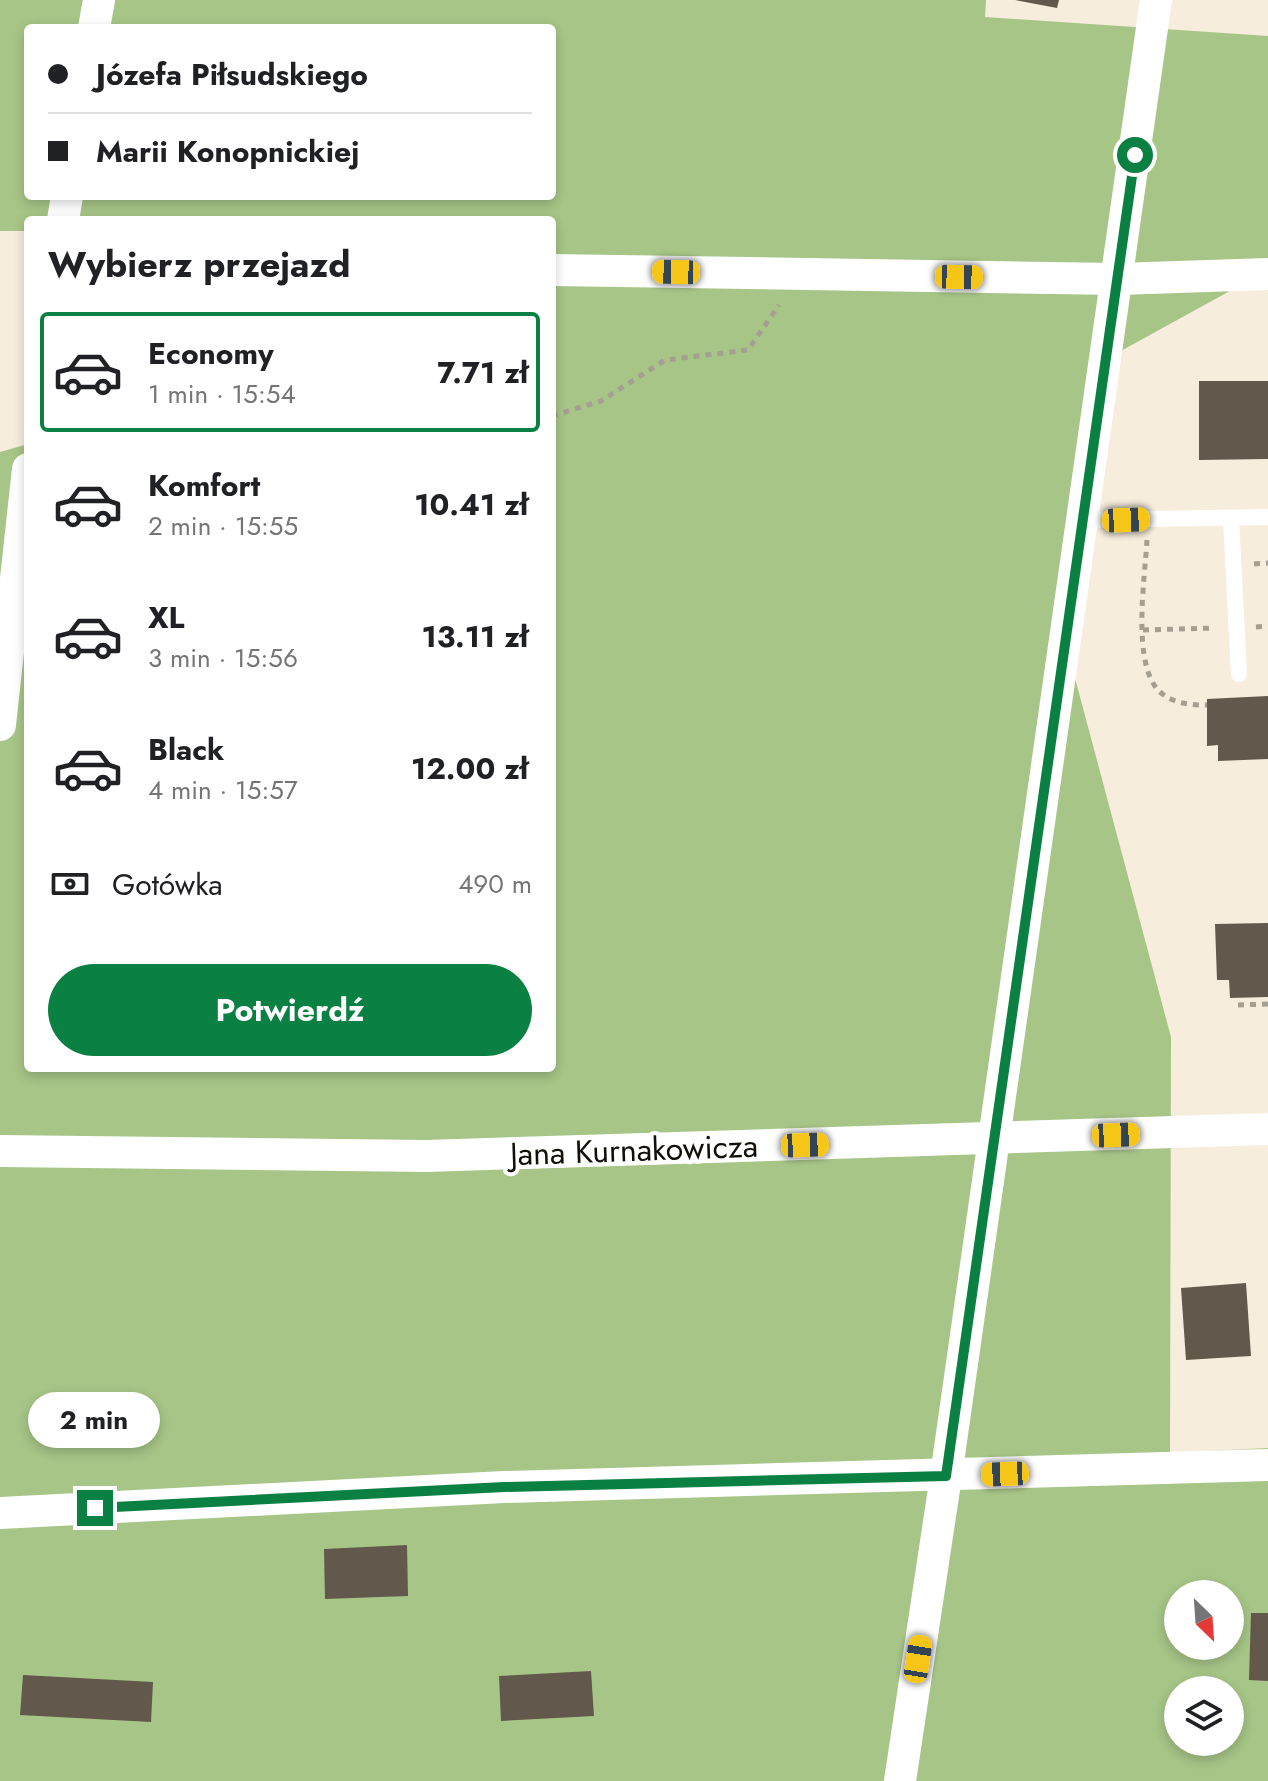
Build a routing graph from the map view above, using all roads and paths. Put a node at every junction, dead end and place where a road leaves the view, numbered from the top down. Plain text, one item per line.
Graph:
1 (99, 0) edge
2 (1156, 0) edge
3 (95, 24) edge
4 (556, 270) edge
5 (800, 274) junction
6 (1268, 274) edge
7 (1118, 279) junction
8 (556, 415) edge
9 (24, 506) edge
10 (1268, 517) edge
11 (1148, 519) junction
12 (1231, 519) junction
13 (1081, 520) junction
14 (1268, 626) edge
15 (1236, 627) junction
16 (1143, 630) junction
17 (1239, 674) dead end
18 (1207, 705) dead end
19 (0, 725) edge
20 (1268, 1004) edge
21 (1238, 1005) dead end
22 (1268, 1129) edge
23 (994, 1139) junction
24 (0, 1151) edge
25 (1268, 1465) edge
26 (946, 1476) junction
27 (0, 1513) edge
28 (900, 1781) edge

1 - 3 street
2 - 7 street
4 - 5 street
5 - 7 street
5 - 8 path
6 - 7 street
7 - 13 street
9 - 19 street
10 - 12 lane
11 - 12 lane
11 - 13 lane
11 - 16 path
12 - 15 lane
13 - 23 street
14 - 15 path
15 - 16 path
15 - 17 lane
16 - 18 path
20 - 21 path
22 - 23 street, Jana Kurnakowicza
23 - 24 street, Jana Kurnakowicza
23 - 26 street
25 - 26 street
26 - 27 street
26 - 28 street

